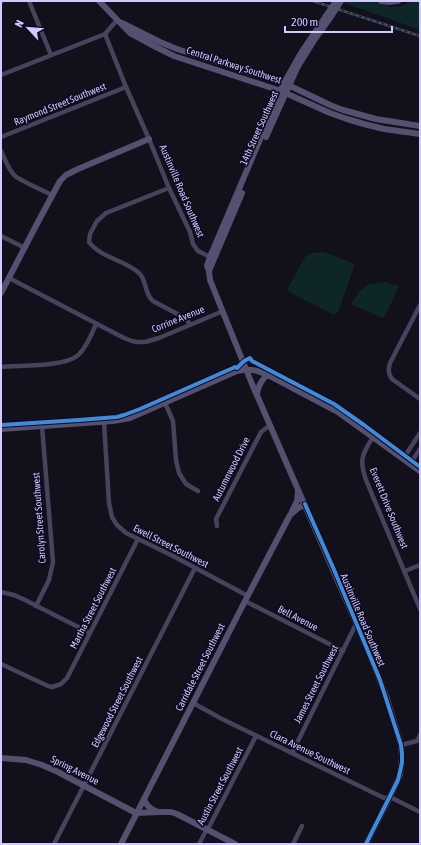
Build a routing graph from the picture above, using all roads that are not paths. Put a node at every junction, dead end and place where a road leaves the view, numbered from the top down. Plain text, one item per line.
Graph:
1 (29, 1) edge
2 (99, 1) edge
3 (336, 1) edge
4 (342, 1) edge
5 (381, 1) edge
6 (398, 1) edge
7 (328, 17) junction
8 (117, 20) junction
9 (105, 34) junction
10 (51, 55) junction
11 (1, 75) edge
12 (287, 84) junction
13 (126, 87) junction
14 (283, 92) junction
15 (420, 126) edge
16 (420, 134) edge
17 (1, 137) edge
18 (149, 139) junction
19 (1, 151) edge
20 (169, 188) junction
21 (52, 195) junction
22 (1, 236) edge
23 (25, 248) junction
24 (210, 257) junction
25 (209, 271) junction
26 (8, 278) junction
27 (1, 293) edge
28 (420, 305) edge
29 (223, 311) junction
30 (96, 324) junction
31 (190, 324) junction
32 (1, 367) edge
33 (247, 369) junction
34 (270, 376) junction
35 (257, 394) junction
36 (420, 400) edge
37 (165, 403) junction
38 (104, 422) junction
39 (270, 425) junction
40 (42, 426) junction
41 (1, 429) edge
42 (420, 433) edge
43 (373, 437) junction
44 (420, 449) edge
45 (403, 459) junction
46 (410, 464) junction
47 (420, 471) edge
48 (198, 490) dead end
49 (298, 490) junction
50 (305, 504) junction
51 (308, 512) junction
52 (290, 515) junction
53 (217, 526) dead end
54 (138, 539) junction
55 (420, 565) edge
56 (195, 568) junction
57 (405, 571) junction
58 (1, 592) edge
59 (246, 598) junction
60 (36, 606) junction
61 (420, 609) edge
62 (356, 624) junction
63 (90, 633) junction
64 (343, 651) junction
65 (1, 664) edge
66 (193, 703) junction
67 (420, 735) edge
68 (256, 736) junction
69 (418, 741) edge
70 (401, 745) junction
71 (292, 753) junction
72 (1, 758) edge
73 (84, 786) junction
74 (390, 797) junction
75 (144, 799) junction
76 (159, 812) junction
77 (420, 812) edge
78 (136, 813) junction
79 (302, 826) dead end
80 (207, 830) junction
81 (54, 844) edge
82 (121, 844) edge
83 (199, 844) edge
84 (235, 844) edge
85 (293, 844) edge
86 (366, 844) edge

1 - 10 street
2 - 8 street, Central Parkway Southwest
3 - 7 street, 14th Street Southwest, bridge
4 - 7 street, 14th Street Southwest, bridge
5 - 6 street
7 - 12 street, 14th Street Southwest
8 - 9 street
8 - 12 street, Central Parkway Southwest
8 - 14 street, Central Parkway Southwest
9 - 10 street
9 - 13 street, Austinville Road Southwest
10 - 11 street
12 - 14 street, 14th Street Southwest
12 - 15 street, Central Parkway Southwest
13 - 17 street, Raymond Street Southwest
13 - 18 street, Austinville Road Southwest
14 - 16 street, Central Parkway Southwest
14 - 24 street, 14th Street Southwest
14 - 25 street, 14th Street Southwest
18 - 20 street, Austinville Road Southwest
18 - 21 street
19 - 21 street
20 - 24 street, Austinville Road Southwest
20 - 31 street
21 - 23 street
22 - 23 street
23 - 26 street
24 - 25 street, Austinville Road Southwest
25 - 29 street, Austinville Road Southwest
26 - 27 street
26 - 30 street, Corrine Avenue
28 - 36 street
29 - 31 street, Corrine Avenue
29 - 33 street, Austinville Road Southwest
30 - 31 street, Corrine Avenue
30 - 32 street
33 - 34 street
33 - 35 street, Austinville Road Southwest
33 - 37 street
34 - 35 street
34 - 43 street
35 - 39 street, Austinville Road Southwest
37 - 38 street
37 - 48 street
38 - 40 street
38 - 54 street, Ewell Street Southwest
39 - 49 street, Austinville Road Southwest
39 - 53 street, Autumnwood Drive
40 - 41 street
40 - 60 street, Carolyn Street Southwest
42 - 45 street
43 - 45 street
43 - 57 street, Everett Drive Southwest
44 - 46 street
45 - 46 street
46 - 47 street
49 - 50 street, Austinville Road Southwest
49 - 52 street
50 - 51 street, Austinville Road Southwest
50 - 52 street, Carridale Street Southwest
51 - 52 street
51 - 62 street, Austinville Road Southwest
52 - 59 street, Carridale Street Southwest
54 - 56 street, Ewell Street Southwest
54 - 63 street, Martha Street Southwest
55 - 57 street
56 - 59 street, Ewell Street Southwest
56 - 73 street, Edgewood Street Southwest
57 - 61 street, Everett Drive Southwest
58 - 60 street
59 - 64 street, Bell Avenue
59 - 66 street, Carridale Street Southwest
60 - 63 street
62 - 64 street, James Street Southwest
62 - 70 street, Austinville Road Southwest
63 - 65 street, Martha Street Southwest
64 - 71 street, James Street Southwest
66 - 68 street, Clara Avenue Southwest
66 - 75 street, Carridale Street Southwest
67 - 69 street
68 - 71 street, Clara Avenue Southwest
68 - 80 street, Austin Street Southwest
69 - 70 street
70 - 74 street, Austinville Road Southwest
71 - 74 street, Clara Avenue Southwest
72 - 73 street, Spring Avenue
73 - 78 street, Spring Avenue
73 - 81 street, Edgewood Street Southwest
74 - 77 street, Clara Avenue Southwest
74 - 86 street, Austinville Road Southwest
75 - 76 street
75 - 78 street, Carridale Street Southwest
76 - 78 street
76 - 80 street
78 - 82 street, Carridale Street Southwest
79 - 85 street
80 - 83 street, Austin Street Southwest
80 - 84 street

